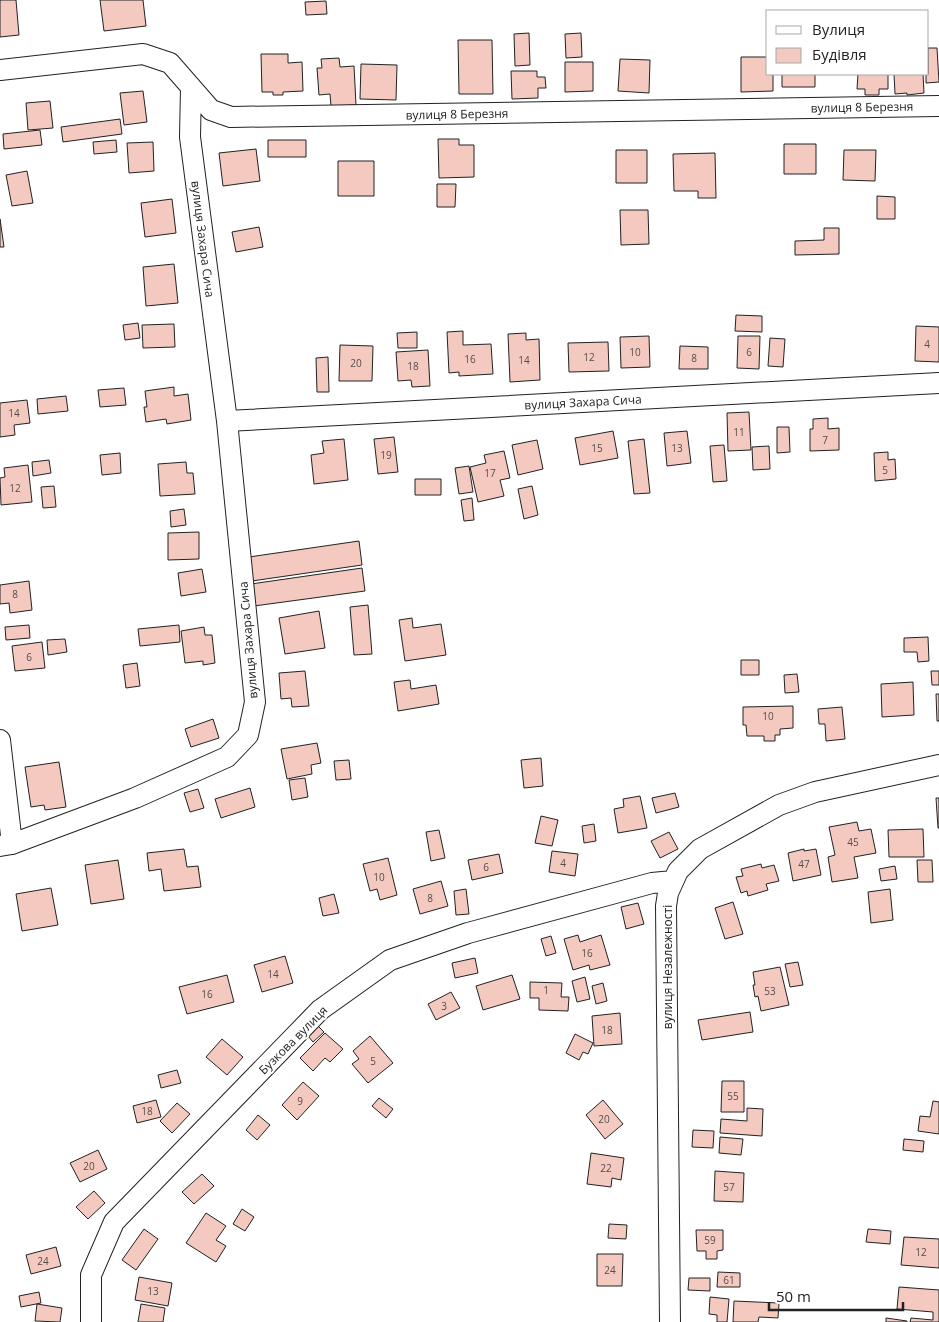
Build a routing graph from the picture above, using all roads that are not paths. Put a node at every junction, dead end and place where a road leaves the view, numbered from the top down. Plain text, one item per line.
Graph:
1 (0, 70) edge
2 (191, 87) junction
3 (939, 106) edge
4 (939, 383) edge
5 (227, 421) junction
6 (0, 740) edge
7 (939, 765) edge
8 (6, 845) edge
9 (673, 881) junction
10 (91, 1322) edge
11 (670, 1322) edge

1 - 2 street, вулиця 8 Березня
2 - 3 street, вулиця 8 Березня
2 - 5 street, вулиця Захара Сича
4 - 5 street, вулиця Захара Сича
5 - 8 street, вулиця Захара Сича
6 - 8 street
7 - 9 street, вулиця Незалежності
9 - 10 street, Бузкова вулиця
9 - 11 street, вулиця Незалежності

